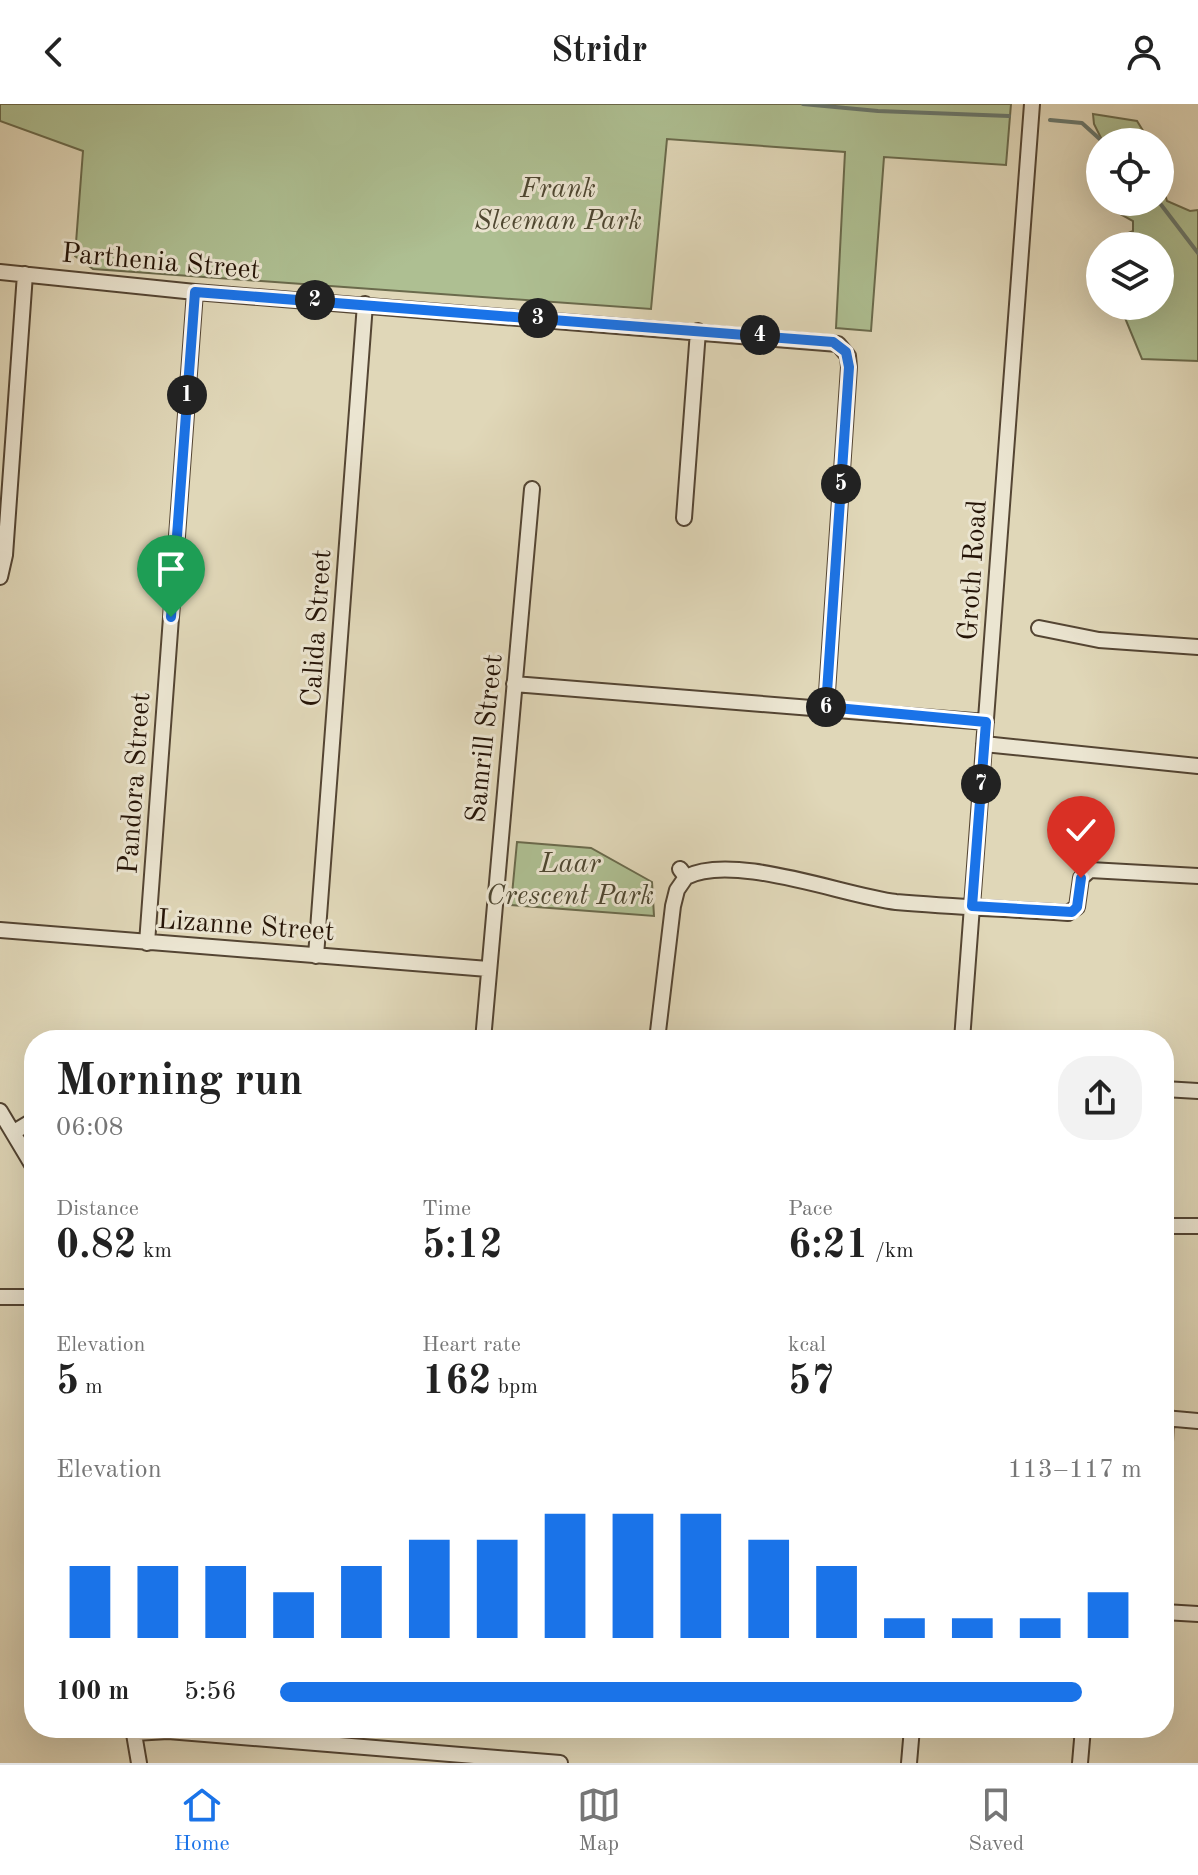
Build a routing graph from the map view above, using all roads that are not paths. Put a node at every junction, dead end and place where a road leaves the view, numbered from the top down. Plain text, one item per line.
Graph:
1 (1032, 104) edge
2 (0, 272) edge
3 (25, 274) junction
4 (195, 292) junction
5 (365, 304) junction
6 (698, 331) junction
7 (532, 489) dead end
8 (684, 518) dead end
9 (0, 577) edge
10 (1039, 628) dead end
11 (1198, 647) edge
12 (514, 684) junction
13 (826, 707) junction
14 (986, 722) junction
15 (984, 744) junction
16 (1198, 766) edge
17 (1198, 876) edge
18 (972, 906) junction
19 (0, 930) edge
20 (147, 943) junction
21 (316, 956) junction
22 (488, 969) junction
23 (484, 1030) edge
24 (658, 1030) edge
25 (963, 1030) edge
26 (1174, 1090) edge
27 (1198, 1091) edge
28 (0, 1111) edge
29 (24, 1126) edge
30 (14, 1132) junction
31 (24, 1150) edge
32 (1174, 1226) edge
33 (1198, 1226) edge
34 (0, 1297) edge
35 (24, 1297) edge
36 (1174, 1420) edge
37 (1198, 1421) edge
38 (1174, 1613) edge
39 (1198, 1614) edge
40 (134, 1738) edge
41 (236, 1738) edge
42 (911, 1738) edge
43 (1082, 1738) edge
44 (430, 1758) edge
45 (139, 1763) edge
46 (560, 1763) edge
47 (909, 1763) edge
48 (1080, 1763) edge

1 - 14 street, Groth Road
2 - 3 street, Parthenia Street
3 - 4 street, Parthenia Street
3 - 9 street
4 - 5 street, Parthenia Street
4 - 20 street, Pandora Street
5 - 6 street, Parthenia Street
5 - 21 street, Calida Street
6 - 8 street
6 - 13 street, Parthenia Street
7 - 12 street, Samrill Street
10 - 11 street
12 - 13 street
12 - 22 street, Samrill Street
13 - 14 street
14 - 15 street, Groth Road
15 - 16 street
15 - 18 street, Groth Road
17 - 18 street
18 - 24 street
18 - 25 street, Groth Road
19 - 20 street, Lizanne Street
20 - 21 street, Lizanne Street
21 - 22 street, Lizanne Street
22 - 23 street, Samrill Street
26 - 27 street
28 - 30 street
29 - 30 street
30 - 31 street
32 - 33 street
34 - 35 street
36 - 37 street
38 - 39 street
40 - 45 street
41 - 44 street
42 - 47 street
43 - 48 street
44 - 46 street

